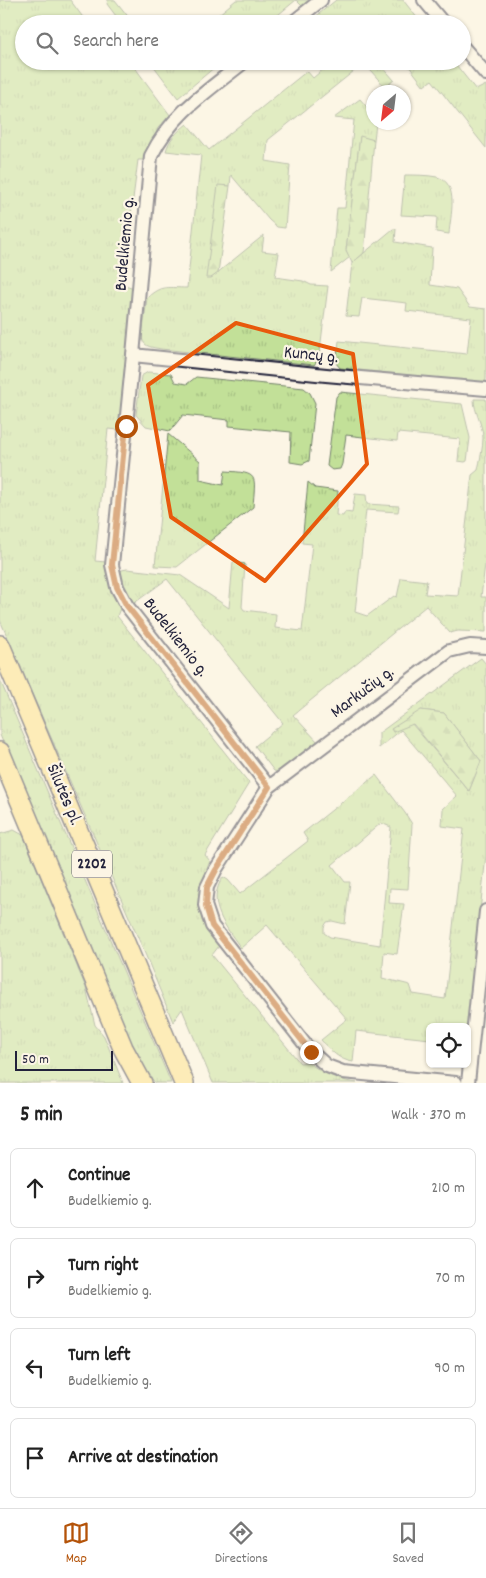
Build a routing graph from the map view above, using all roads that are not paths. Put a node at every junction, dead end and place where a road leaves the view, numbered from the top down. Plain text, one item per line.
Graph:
1 (321, 0) edge
2 (424, 0) edge
3 (303, 15) edge
4 (436, 15) edge
5 (471, 56) edge
6 (234, 70) edge
7 (486, 74) edge
8 (133, 355) junction
9 (486, 389) edge
10 (0, 645) edge
11 (486, 647) edge
12 (0, 752) edge
13 (269, 787) junction
14 (486, 911) edge
15 (142, 1083) edge
16 (184, 1083) edge
17 (456, 1083) edge
18 (468, 1083) edge

1 - 3 street
2 - 4 street
5 - 7 street
6 - 8 street, Budelkiemio g.
8 - 9 street, Kuncų g.
8 - 13 street, Budelkiemio g.
10 - 16 main road, Šilutės pl. / 2202
11 - 13 street, Markučių g.
12 - 15 main road, 2202
13 - 17 street
14 - 18 street

